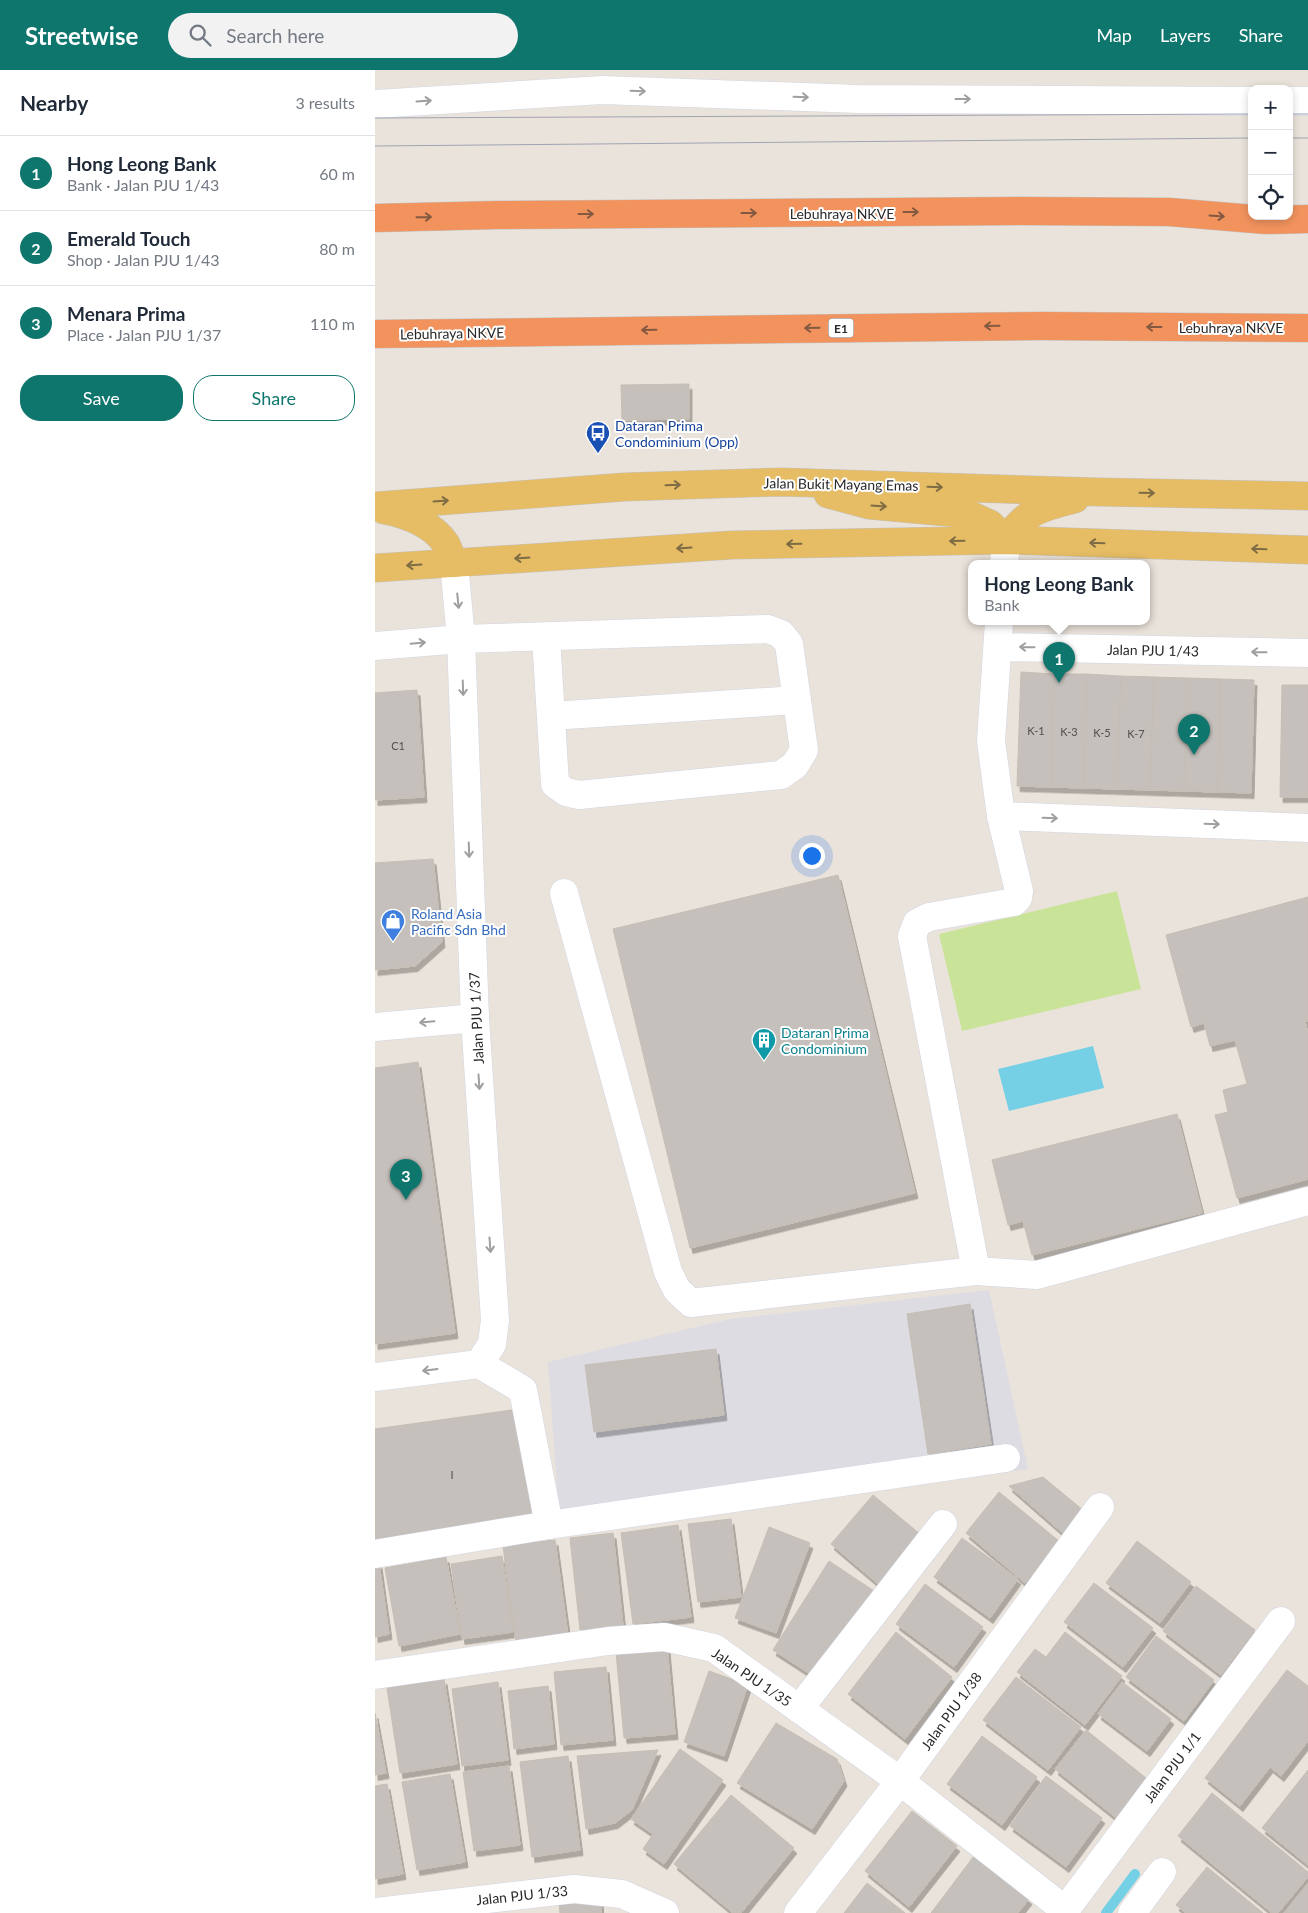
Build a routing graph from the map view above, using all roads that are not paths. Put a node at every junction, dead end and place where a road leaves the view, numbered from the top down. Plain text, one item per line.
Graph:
1 (600, 80) edge
2 (1248, 101) edge
3 (1293, 101) edge
4 (1308, 101) edge
5 (375, 104) edge
6 (1308, 211) edge
7 (1293, 214) edge
8 (1248, 216) edge
9 (375, 218) edge
10 (1293, 218) edge
11 (1308, 219) edge
12 (1308, 328) edge
13 (375, 334) edge
14 (781, 482) junction
15 (1098, 492) junction
16 (1308, 496) edge
17 (375, 507) edge
18 (1308, 550) edge
19 (1005, 552) edge
20 (454, 563) junction
21 (375, 568) edge
22 (999, 634) edge
23 (546, 637) junction
24 (461, 639) junction
25 (375, 646) edge
26 (1308, 653) edge
27 (797, 700) junction
28 (551, 716) junction
29 (1001, 816) junction
30 (1308, 828) edge
31 (564, 893) dead end
32 (475, 1018) junction
33 (375, 1027) edge
34 (1308, 1201) edge
35 (976, 1271) junction
36 (479, 1364) junction
37 (375, 1377) edge
38 (1006, 1458) dead end
39 (1100, 1507) dead end
40 (943, 1524) dead end
41 (549, 1525) junction
42 (375, 1554) edge
43 (1281, 1621) dead end
44 (375, 1675) edge
45 (799, 1709) junction
46 (900, 1781) junction
47 (1163, 1872) dead end
48 (375, 1912) edge
49 (1064, 1912) edge
50 (665, 1913) edge
51 (798, 1913) edge
52 (1133, 1913) edge

1 -> 2 street
5 -> 1 street
3 - 4 street
6 - 7 highway
9 -> 8 highway, Lebuhraya NKVE
10 - 11 highway, Lebuhraya NKVE
12 -> 13 highway, Lebuhraya NKVE / E1
14 -> 15 main road, Jalan Bukit Mayang Emas
17 -> 14 main road, Jalan Bukit Mayang Emas
14 -> 19 main road
15 -> 16 main road, Jalan Bukit Mayang Emas
15 - 19 main road
17 - 20 main road
18 -> 19 main road
19 -> 20 main road
20 -> 21 main road
20 -> 24 street, Jalan PJU 1/37
26 -> 22 street, Jalan PJU 1/43
22 - 29 street
23 - 24 street
23 - 27 street
23 - 28 street
25 -> 24 street
24 -> 32 street, Jalan PJU 1/37
27 - 28 street
27 - 28 street
29 -> 30 street
29 - 35 street
31 - 35 street
32 -> 33 street
32 -> 36 street, Jalan PJU 1/37
34 - 35 street
36 -> 37 street
36 - 41 street
38 - 41 street
39 - 46 street, Jalan PJU 1/38
40 - 45 street
41 - 42 street
43 - 49 street, Jalan PJU 1/1
44 - 45 street, Jalan PJU 1/35
45 - 46 street, Jalan PJU 1/35
46 - 49 street, Jalan PJU 1/35
46 - 51 street, Jalan PJU 1/38
47 - 52 street
48 - 50 street, Jalan PJU 1/33

